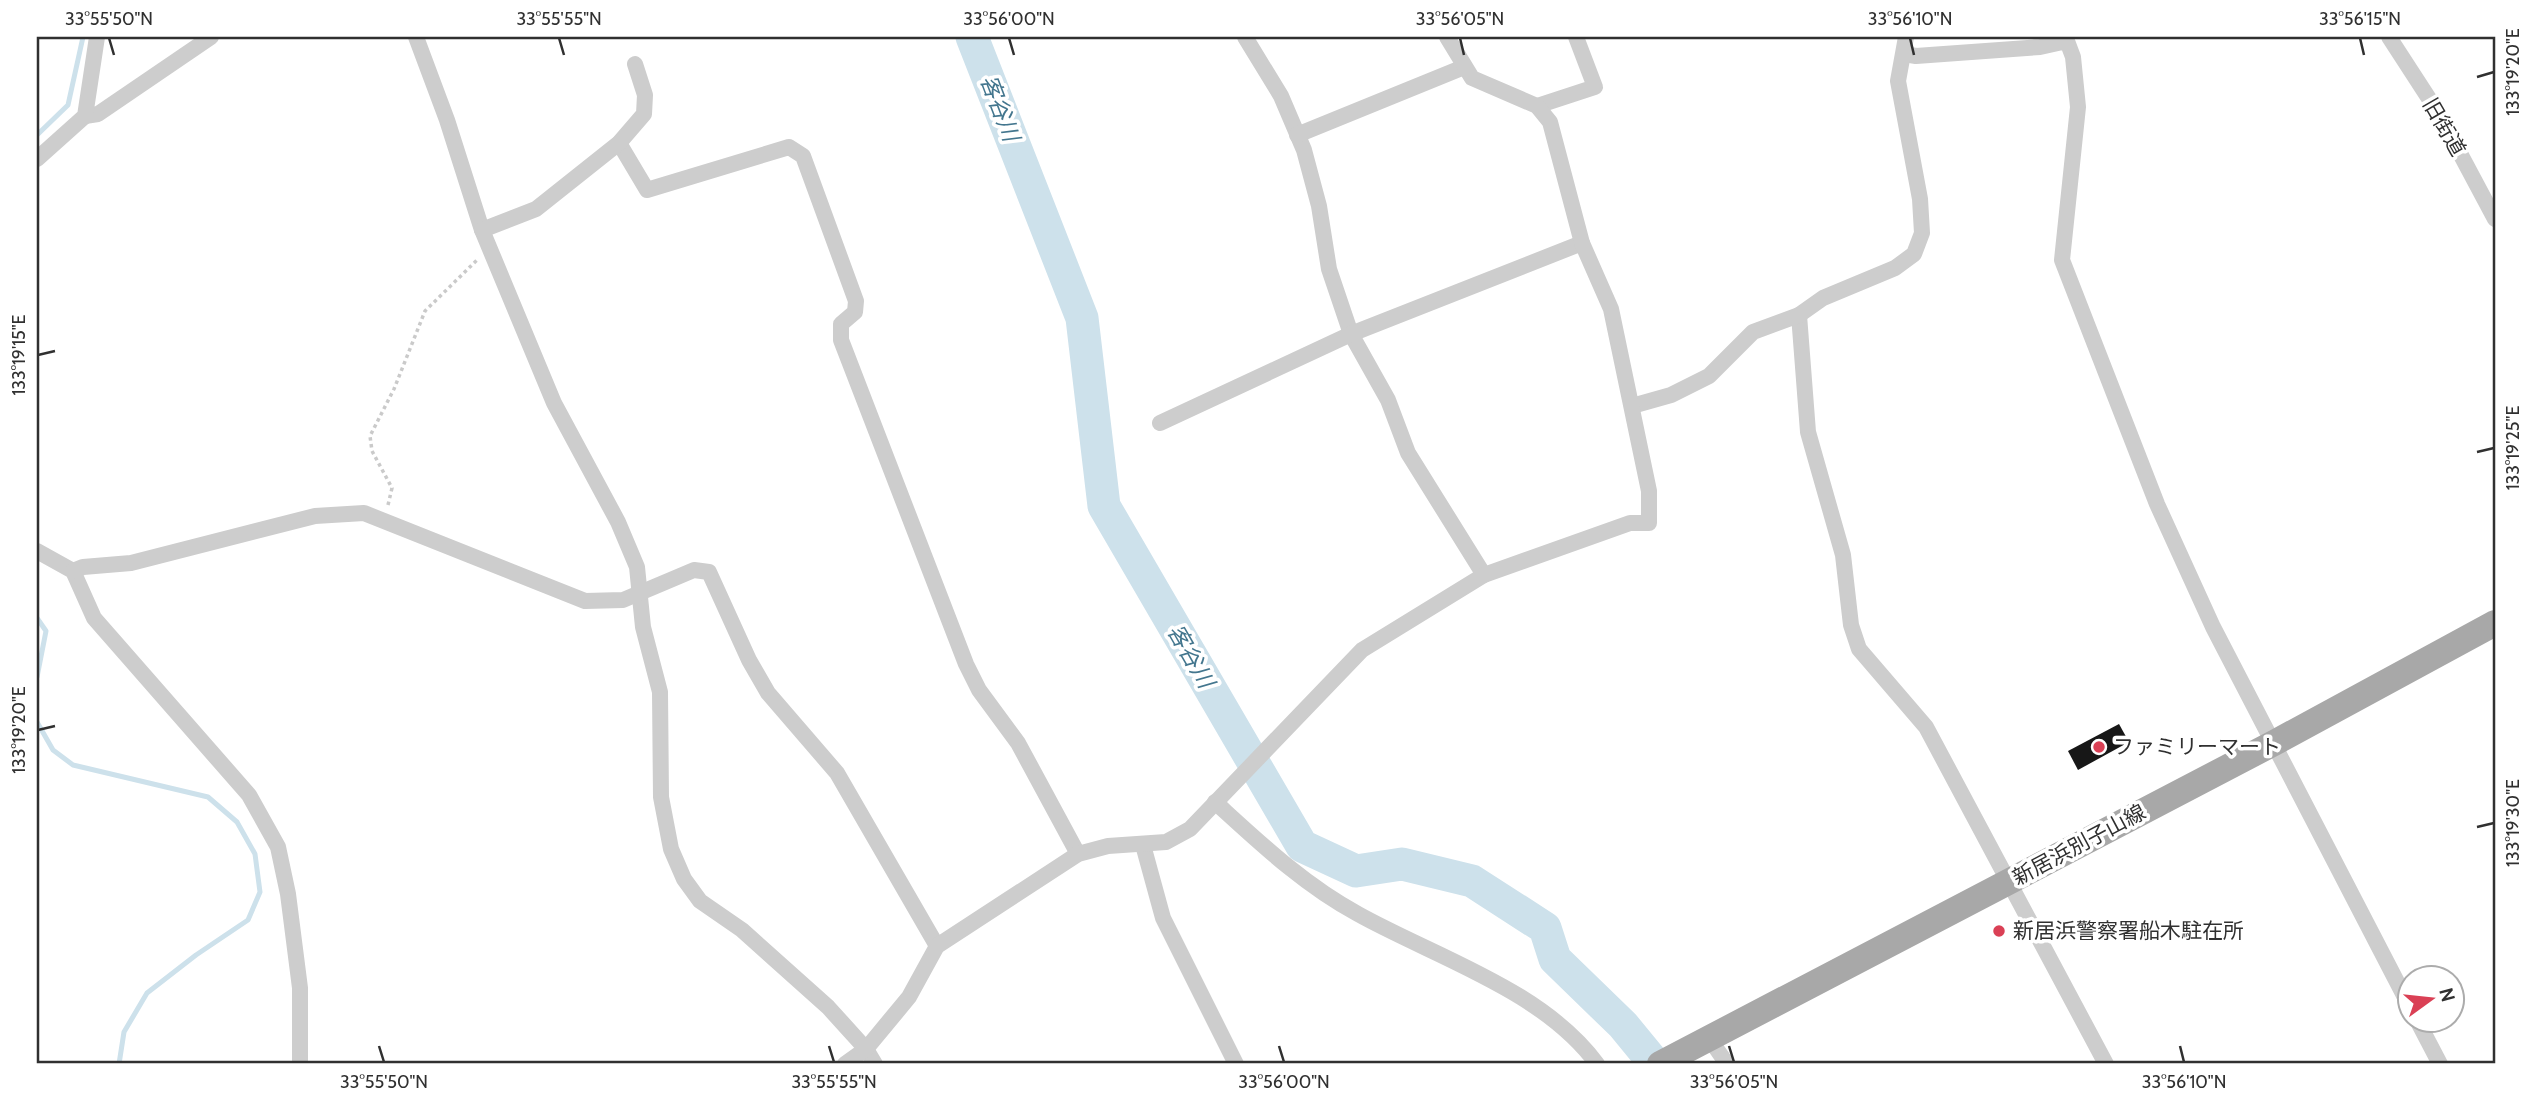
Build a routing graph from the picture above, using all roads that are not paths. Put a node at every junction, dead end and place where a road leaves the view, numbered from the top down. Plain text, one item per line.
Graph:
1 (97, 37) edge
2 (211, 37) edge
3 (416, 37) edge
4 (1245, 37) edge
5 (1447, 37) edge
6 (1576, 37) edge
7 (1906, 37) edge
8 (2389, 37) edge
9 (1904, 54) junction
10 (635, 64) dead end
11 (1464, 67) junction
12 (1537, 106) junction
13 (85, 116) junction
14 (1297, 135) junction
15 (619, 142) junction
16 (37, 159) edge
17 (2495, 219) edge
18 (482, 230) junction
19 (1582, 243) junction
20 (1799, 315) junction
21 (1351, 334) junction
22 (1632, 407) junction
23 (1160, 423) dead end
24 (37, 551) edge
25 (73, 571) junction
26 (1484, 575) junction
27 (639, 594) junction
28 (2495, 622) edge
29 (2274, 743) junction
30 (1218, 799) junction
31 (1143, 845) junction
32 (1078, 854) junction
33 (2007, 883) junction
34 (937, 946) junction
35 (2396, 980) edge
36 (2424, 1034) edge
37 (1705, 1041) junction
38 (866, 1049) junction
39 (300, 1064) edge
40 (845, 1064) edge
41 (875, 1064) edge
42 (1236, 1064) edge
43 (1597, 1064) edge
44 (1660, 1064) edge
45 (1727, 1064) edge
46 (2106, 1064) edge
47 (2440, 1064) edge

1 - 13 street
2 - 13 street
3 - 18 street
4 - 14 street
5 - 11 street
6 - 12 street
7 - 9 street
8 - 17 street, 旧街道
9 - 20 street
9 - 29 street
10 - 15 street
11 - 12 street
11 - 14 street
12 - 19 street
13 - 16 street
14 - 21 street
15 - 18 street
15 - 32 street
18 - 27 street
19 - 21 street
19 - 22 street
20 - 22 street
20 - 33 street
21 - 23 street
21 - 26 street
22 - 26 street
24 - 25 street
25 - 27 street
25 - 39 street
26 - 30 street
27 - 34 street
27 - 38 street
28 - 29 main road, 新居浜別子山線
29 - 33 main road, 新居浜別子山線
29 - 35 street
30 - 31 street
30 - 43 street
31 - 32 street
31 - 42 street
32 - 34 street
33 - 37 main road, 新居浜別子山線
33 - 46 street
34 - 38 street
36 - 47 street
37 - 44 main road, 新居浜別子山線
37 - 45 street
38 - 40 street
38 - 41 street

